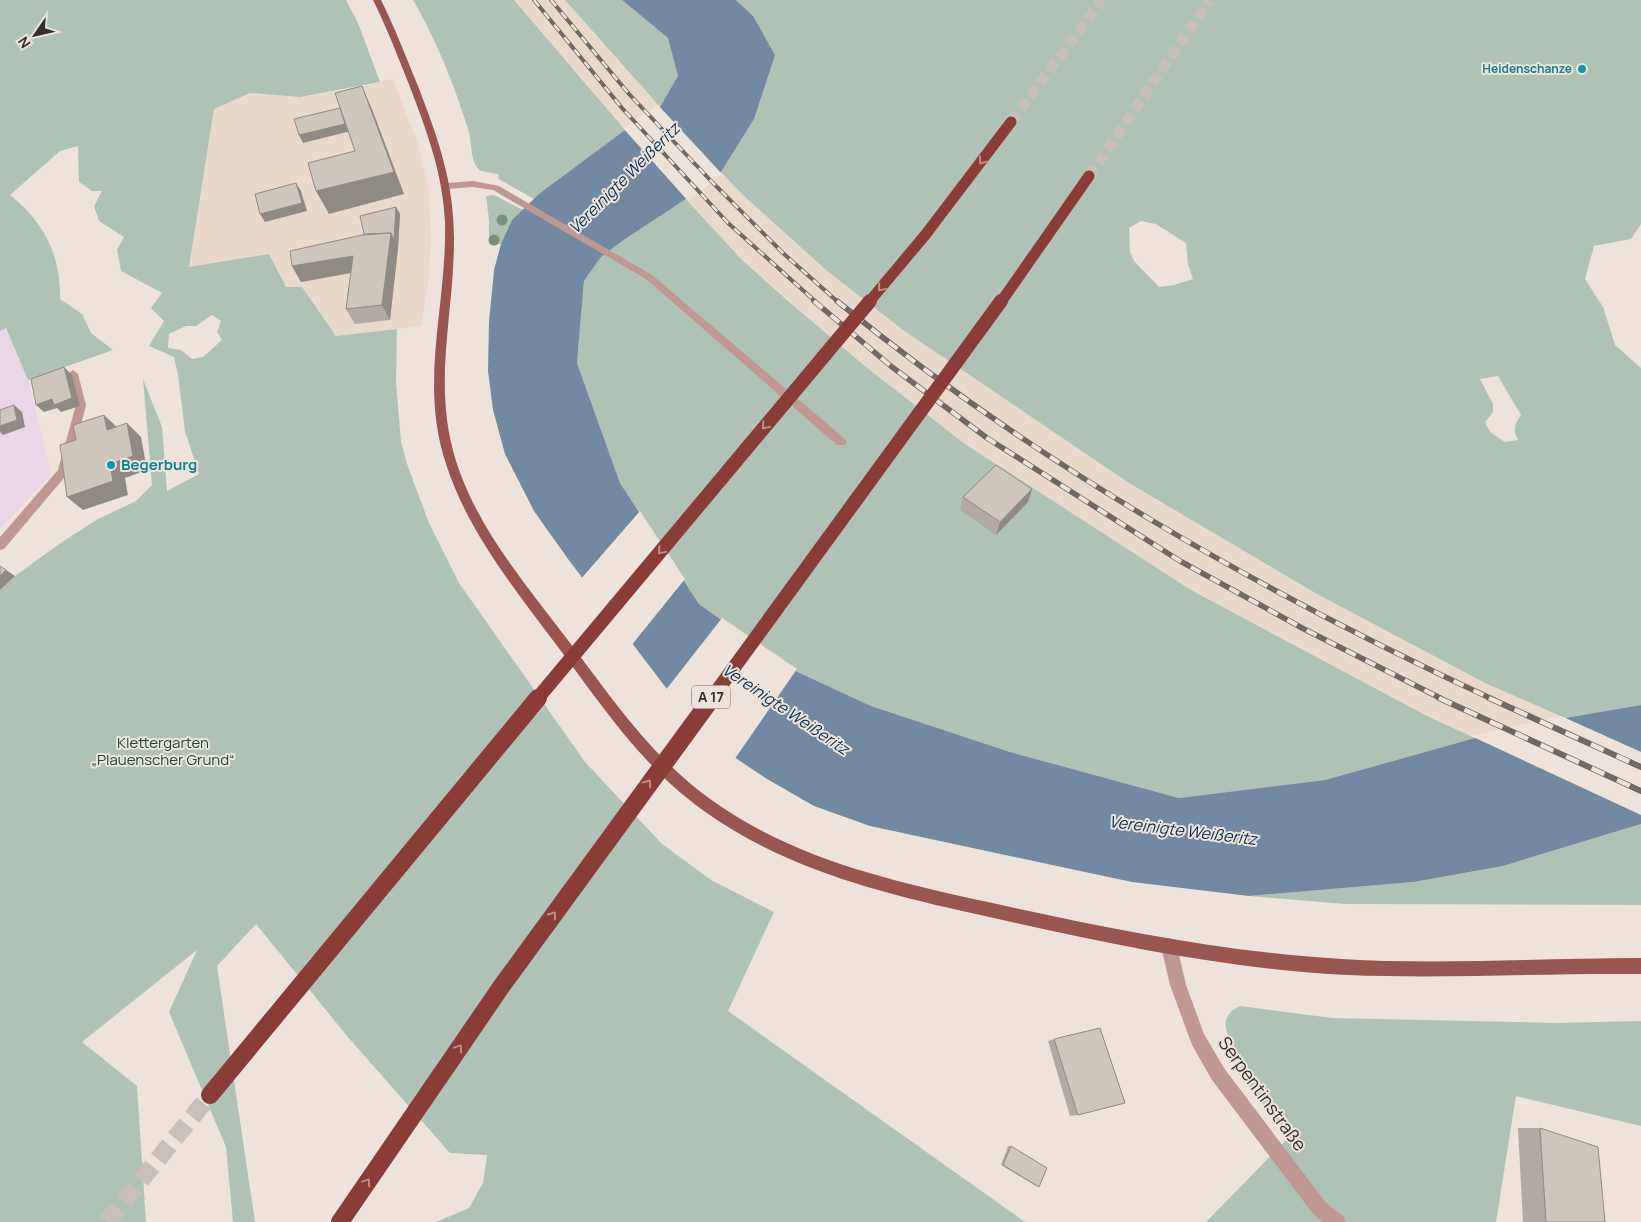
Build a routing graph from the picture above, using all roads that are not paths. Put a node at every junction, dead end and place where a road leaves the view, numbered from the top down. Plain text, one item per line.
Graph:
1 (377, 0) edge
2 (1011, 122) tunnel mouth
3 (1089, 176) tunnel mouth
4 (447, 186) junction
5 (73, 374) dead end
6 (841, 442) dead end
7 (0, 545) edge
8 (1169, 946) junction
9 (1641, 966) edge
10 (210, 1095) tunnel mouth
11 (340, 1222) edge
12 (1337, 1222) edge

1 - 4 main road
2 -> 10 highway, bridge
11 -> 3 highway, A 17, bridge
4 - 6 street
4 - 8 main road
5 - 7 street
8 - 9 main road
8 - 12 street, Serpentinstraße

